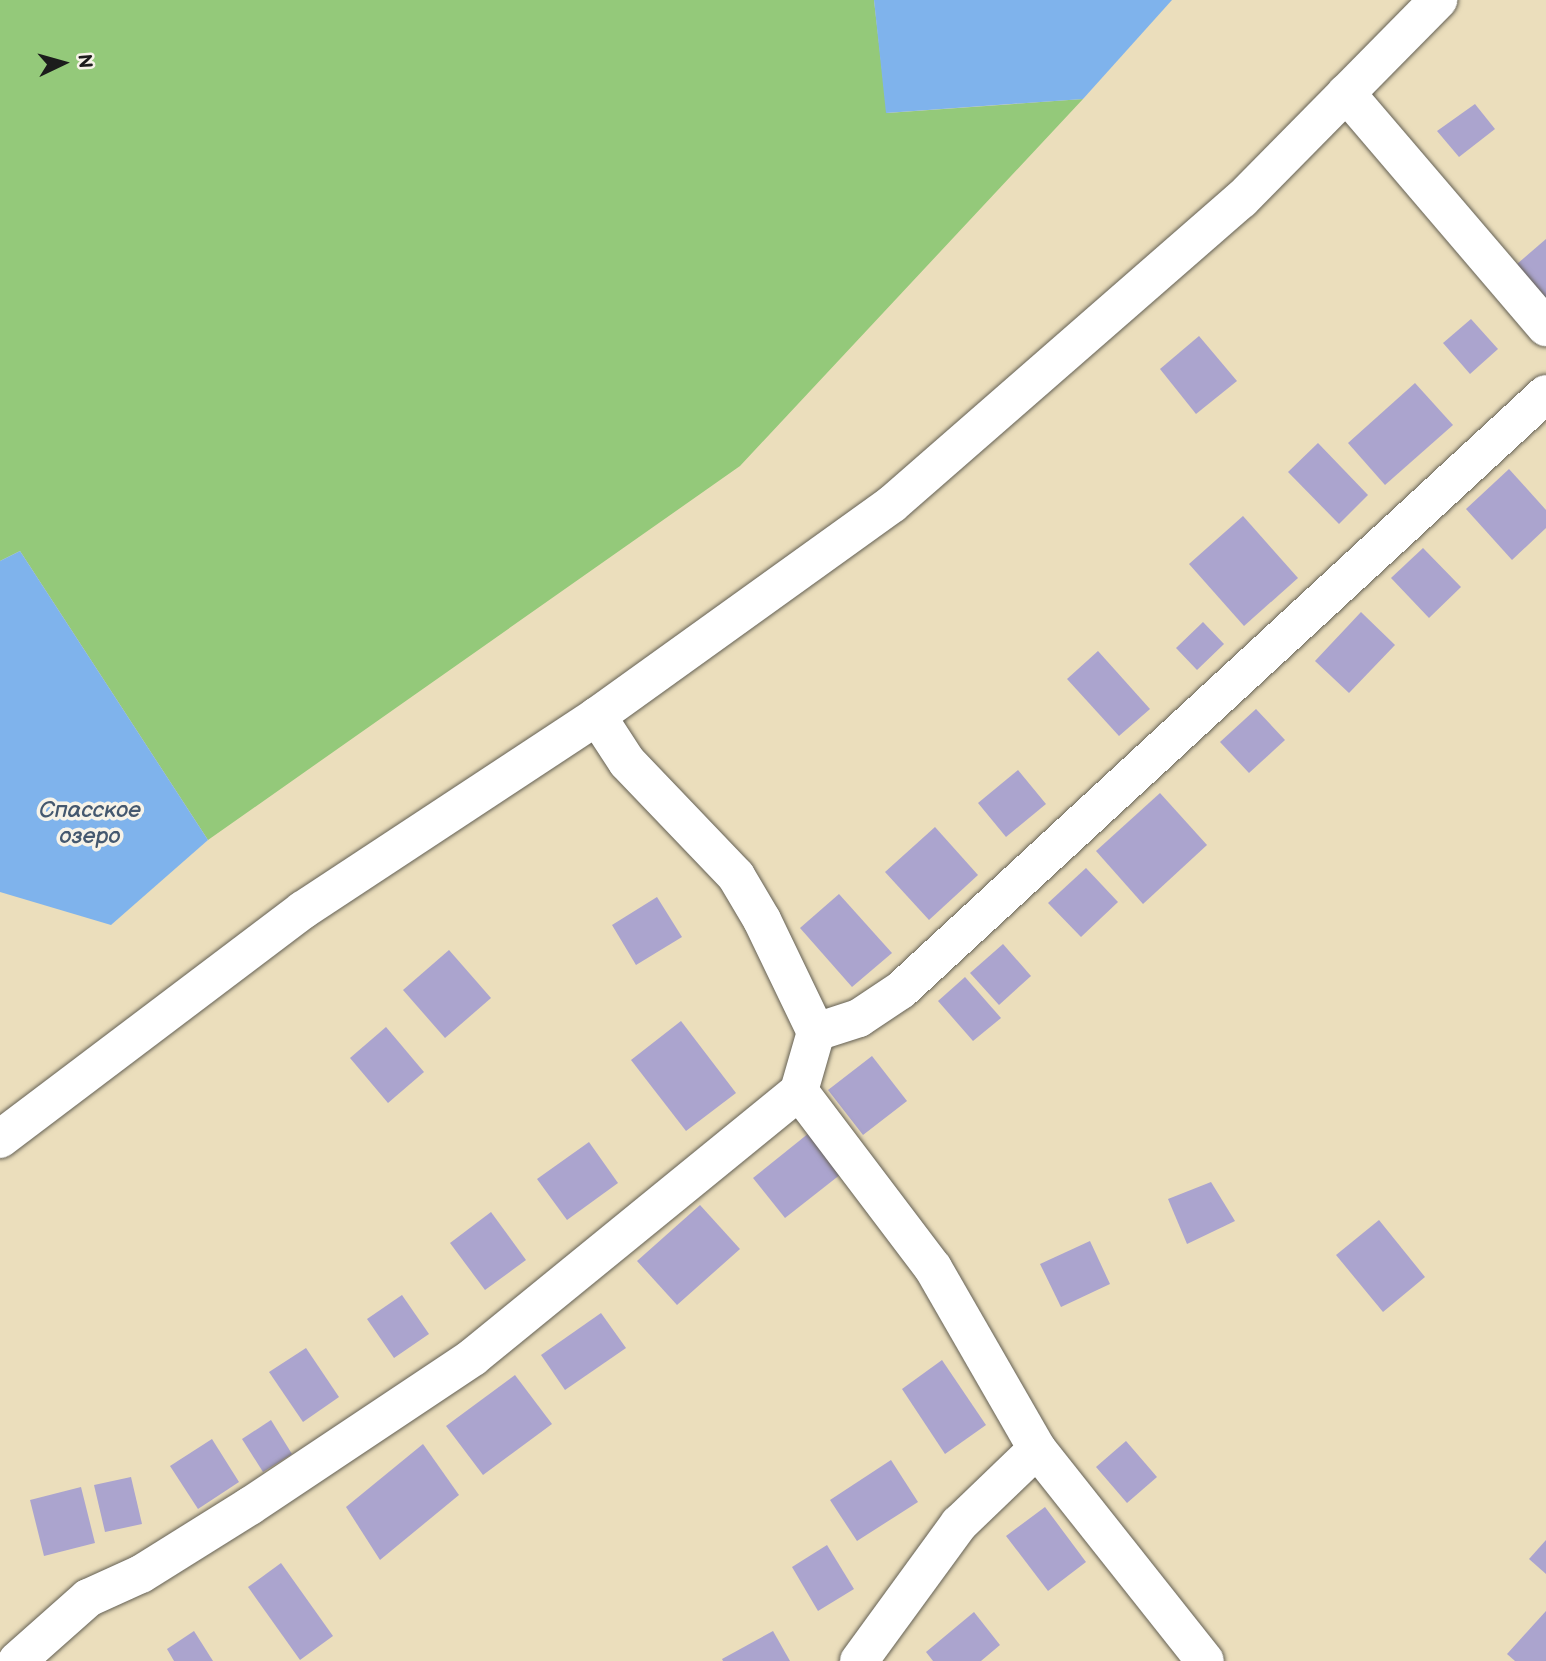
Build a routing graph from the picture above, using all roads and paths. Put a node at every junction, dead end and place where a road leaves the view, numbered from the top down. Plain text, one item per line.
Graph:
1 (1438, 0) edge
2 (1346, 93) junction
3 (1546, 327) edge
4 (1546, 394) edge
5 (597, 716) junction
6 (816, 1032) junction
7 (799, 1091) junction
8 (0, 1139) edge
9 (1037, 1449) junction
10 (16, 1661) edge
11 (859, 1661) edge
12 (1205, 1661) edge

1 - 2 street
2 - 3 street
2 - 5 street
4 - 6 street
5 - 6 street
5 - 8 street
6 - 7 street
7 - 9 street
7 - 10 street
9 - 11 street
9 - 12 street

